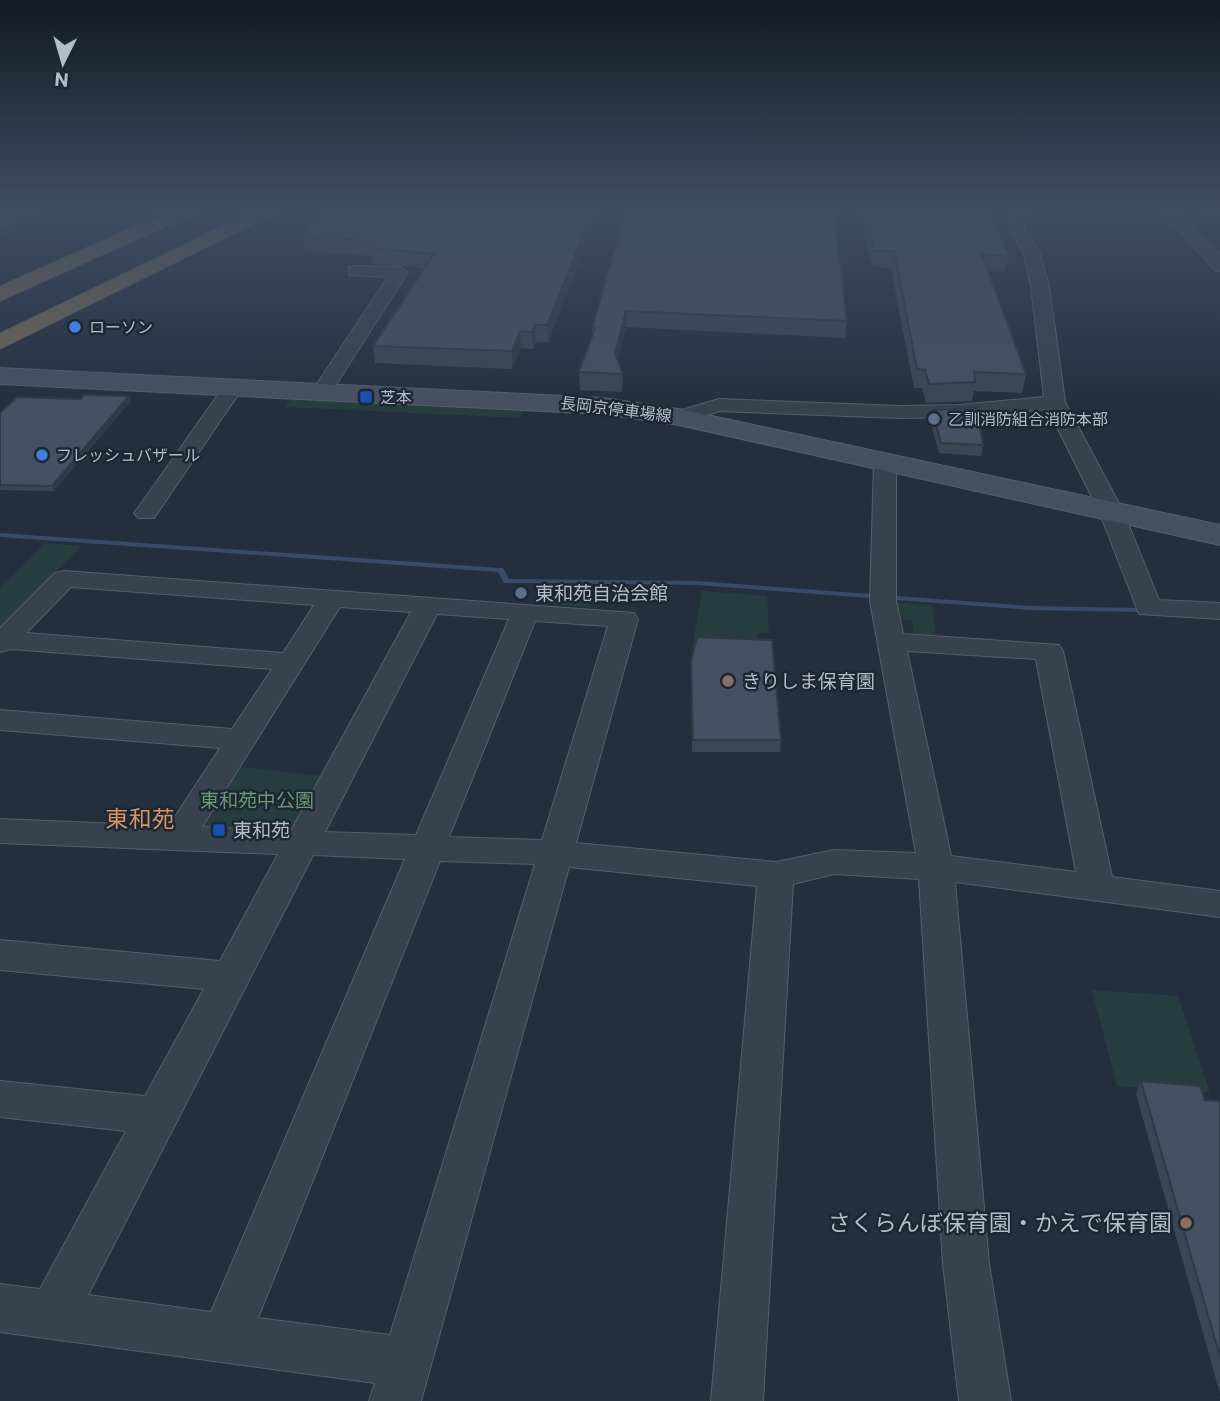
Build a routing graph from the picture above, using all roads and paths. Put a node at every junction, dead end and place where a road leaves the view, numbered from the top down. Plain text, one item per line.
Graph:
1 (44, 274) edge
2 (95, 274) edge
3 (139, 274) edge
4 (398, 274) edge
5 (1037, 274) edge
6 (0, 294) edge
7 (0, 319) edge
8 (0, 342) edge
9 (0, 376) edge
10 (234, 386) junction
11 (323, 390) junction
12 (1055, 402) junction
13 (679, 417) junction
14 (885, 463) junction
15 (1111, 510) junction
16 (146, 513) dead end
17 (1220, 535) edge
18 (332, 598) junction
19 (428, 605) junction
20 (1220, 611) edge
21 (525, 612) junction
22 (2, 642) edge
23 (893, 642) junction
24 (291, 662) junction
25 (0, 720) edge
26 (241, 740) junction
27 (0, 831) edge
28 (178, 838) junction
29 (302, 843) junction
30 (427, 849) junction
31 (555, 853) junction
32 (936, 866) junction
33 (776, 875) junction
34 (1097, 888) junction
35 (1220, 904) edge
36 (0, 955) edge
37 (231, 977) junction
38 (0, 1098) edge
39 (158, 1116) junction
40 (0, 1308) edge
41 (52, 1315) junction
42 (225, 1338) junction
43 (400, 1382) edge
44 (737, 1401) edge
45 (985, 1401) edge

1 - 6 highway
2 - 7 highway
3 - 8 highway
4 - 11 street
5 - 12 street
9 - 10 main road, 長岡京停車場線
10 - 11 main road, 長岡京停車場線
10 - 16 street
11 - 13 main road, 長岡京停車場線
12 - 13 street
12 - 15 street
13 - 14 main road, 長岡京停車場線
14 - 15 main road, 長岡京停車場線
14 - 23 street
15 - 17 main road, 長岡京停車場線
15 - 20 street
18 - 19 street
18 - 22 street
18 - 24 street
19 - 21 street
19 - 29 street
21 - 30 street
21 - 31 street
22 - 24 street
23 - 32 street
23 - 34 street
24 - 26 street
25 - 26 street
26 - 28 street
27 - 28 street
28 - 29 street
29 - 30 street
29 - 37 street
30 - 31 street
30 - 42 street
31 - 33 street
31 - 43 street
32 - 33 street
32 - 34 street
32 - 45 street
33 - 44 street
34 - 35 street
36 - 37 street
37 - 39 street
38 - 39 street
39 - 41 street
40 - 41 street
41 - 42 street
42 - 43 street

